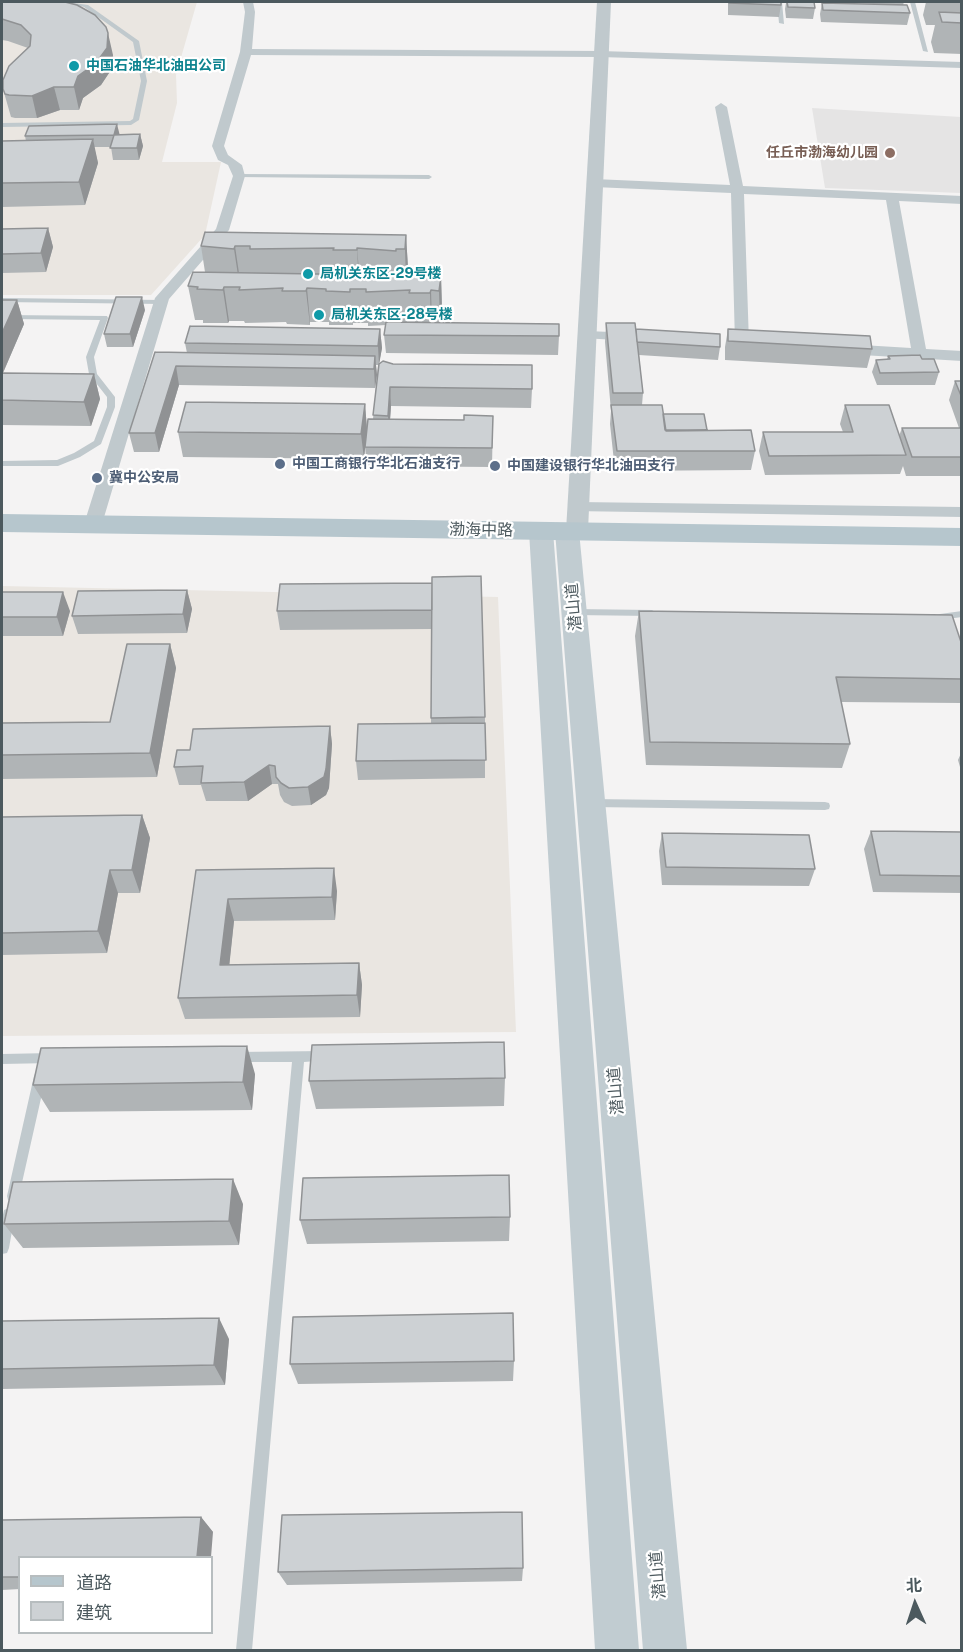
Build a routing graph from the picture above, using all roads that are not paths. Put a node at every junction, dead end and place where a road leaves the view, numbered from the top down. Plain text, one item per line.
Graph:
1 (69, 2) edge
2 (248, 2) edge
3 (604, 2) edge
4 (779, 2) edge
5 (912, 2) edge
6 (782, 23) dead end
7 (926, 51) dead end
8 (246, 52) junction
9 (600, 54) junction
10 (962, 65) edge
11 (720, 107) dead end
12 (2, 125) edge
13 (239, 176) junction
14 (429, 177) dead end
15 (594, 183) junction
16 (737, 190) junction
17 (892, 197) junction
18 (962, 200) edge
19 (2, 300) edge
20 (161, 302) junction
21 (3, 317) edge
22 (587, 335) junction
23 (646, 338) edge
24 (742, 343) edge
25 (825, 348) edge
26 (919, 353) junction
27 (962, 356) edge
28 (2, 465) edge
29 (962, 512) edge
30 (2, 523) edge
31 (93, 524) junction
32 (562, 534) junction
33 (962, 537) edge
34 (2, 543) edge
35 (962, 556) edge
36 (574, 612) junction
37 (668, 613) edge
38 (962, 614) edge
39 (927, 616) edge
40 (591, 803) junction
41 (825, 806) dead end
42 (333, 1056) edge
43 (229, 1057) edge
44 (298, 1057) junction
45 (44, 1058) junction
46 (67, 1058) edge
47 (2, 1059) edge
48 (2, 1248) edge
49 (244, 1650) edge
50 (617, 1650) edge
51 (665, 1650) edge

1 - 12 lane
2 - 8 street
3 - 9 street
4 - 6 lane
5 - 7 lane
8 - 9 street
8 - 13 street
9 - 10 street
9 - 15 street
11 - 16 street
13 - 14 lane
13 - 20 street
15 - 16 street
15 - 22 street
16 - 17 street
16 - 24 street
17 - 18 street
17 - 26 street
19 - 20 lane
20 - 31 street
21 - 28 lane
22 - 23 street
22 - 32 street
25 - 26 street
26 - 27 street
29 - 32 street
30 - 31 main road, 渤海中路
31 - 32 main road, 渤海中路
32 - 33 main road, 渤海中路
32 - 34 main road, 渤海中路
32 - 35 main road, 渤海中路
32 - 36 main road, 潜山道
32 - 50 main road, 潜山道
36 - 37 lane
36 - 40 main road, 潜山道
38 - 39 lane
40 - 41 lane
40 - 51 main road, 潜山道
42 - 44 lane
43 - 44 lane
44 - 49 lane
45 - 46 lane
45 - 47 lane
45 - 48 lane

